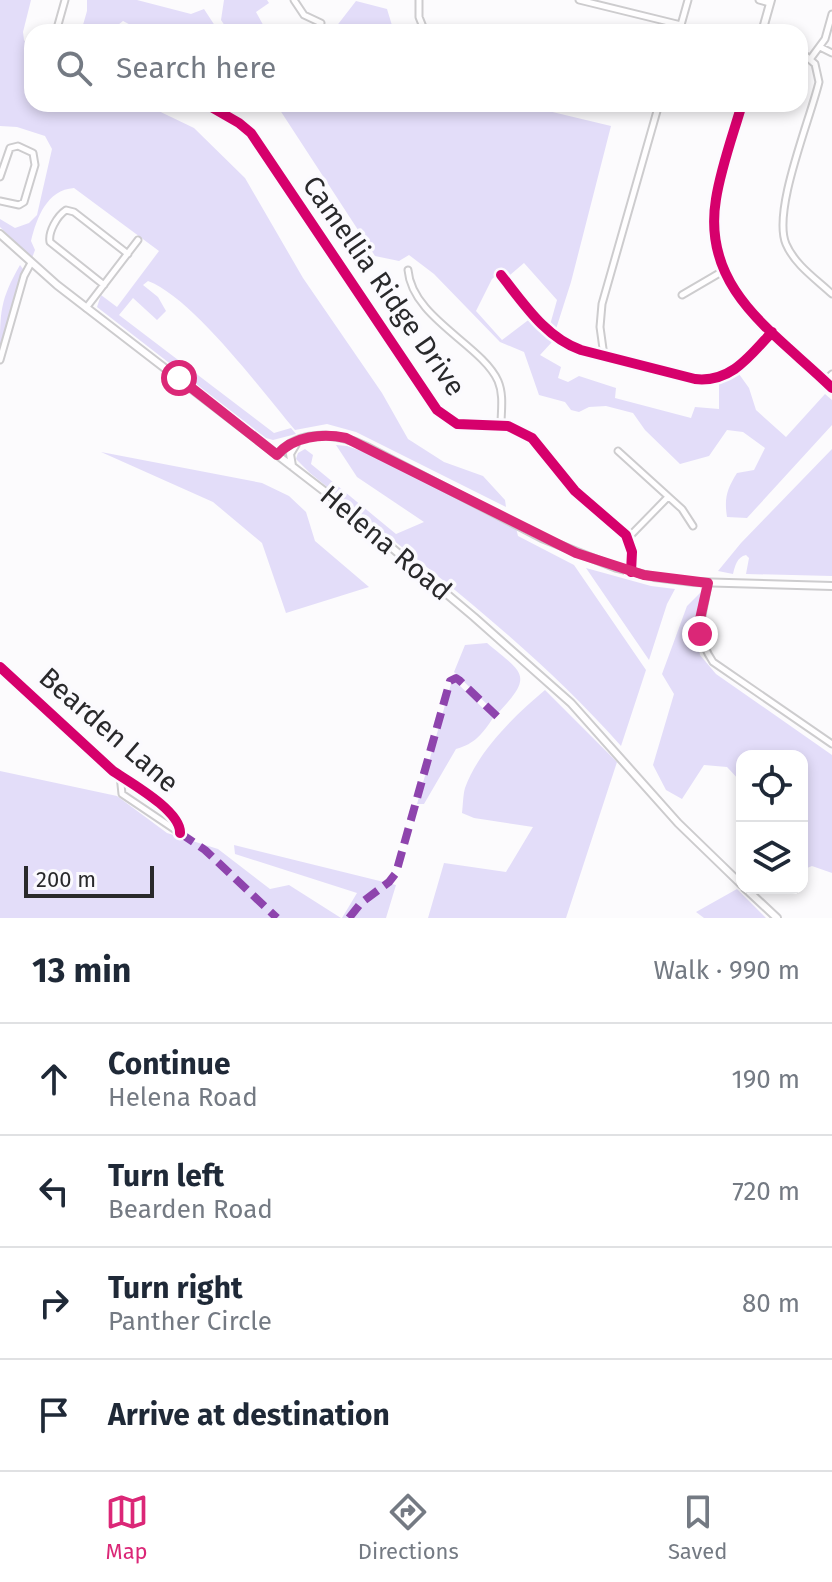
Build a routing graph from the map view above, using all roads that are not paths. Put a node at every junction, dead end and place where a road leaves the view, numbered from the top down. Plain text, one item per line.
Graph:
1 (65, 0) edge
2 (294, 0) edge
3 (419, 0) edge
4 (579, 0) edge
5 (688, 0) edge
6 (759, 0) edge
7 (770, 2) edge
8 (832, 14) edge
9 (321, 23) dead end
10 (58, 24) edge
11 (422, 24) edge
12 (663, 24) edge
13 (681, 24) edge
14 (764, 24) edge
15 (820, 47) junction
16 (832, 53) edge
17 (808, 56) edge
18 (811, 58) junction
19 (220, 112) edge
20 (657, 112) edge
21 (740, 112) edge
22 (0, 177) edge
23 (0, 201) edge
24 (0, 234) edge
25 (138, 240) dead end
26 (128, 254) junction
27 (31, 263) junction
28 (408, 270) dead end
29 (723, 271) junction
30 (501, 275) dead end
31 (104, 285) junction
32 (832, 294) edge
33 (682, 295) dead end
34 (86, 308) junction
35 (772, 332) junction
36 (604, 356) junction
37 (0, 360) edge
38 (832, 374) edge
39 (825, 381) junction
40 (832, 388) edge
41 (501, 425) junction
42 (299, 441) junction
43 (618, 451) dead end
44 (277, 455) junction
45 (292, 466) junction
46 (668, 497) junction
47 (693, 526) dead end
48 (628, 538) junction
49 (631, 572) junction
50 (708, 583) junction
51 (832, 586) edge
52 (0, 667) edge
53 (832, 744) edge
54 (120, 775) junction
55 (736, 878) edge
56 (752, 894) edge
57 (777, 918) edge

1 - 10 street
2 - 9 street
3 - 11 street
4 - 12 street
5 - 13 street
6 - 7 street
7 - 14 main road
8 - 15 street
15 - 16 street
15 - 18 street
17 - 18 street
18 - 32 street
19 - 41 street, Camellia Ridge Drive
20 - 36 street
21 - 29 main road
22 - 23 street
24 - 27 main road, Helena Road
25 - 26 street
26 - 31 street
26 - 31 street
27 - 34 main road, Helena Road
27 - 37 street
28 - 41 street
29 - 33 street
29 - 35 main road
30 - 36 street
31 - 34 street
34 - 44 main road, Helena Road
35 - 36 street
35 - 39 main road
38 - 39 street
39 - 40 main road
41 - 48 street, Camellia Ridge Drive
42 - 44 main road
42 - 45 main road
42 - 49 main road
43 - 46 street
44 - 45 main road, Helena Road
45 - 55 main road, Helena Road
46 - 47 street
46 - 48 street
48 - 49 street
49 - 50 main road
50 - 51 main road
50 - 53 street
52 - 54 street, Bearden Lane
54 - 54 street, Bearden Lane
56 - 57 main road, Helena Road

